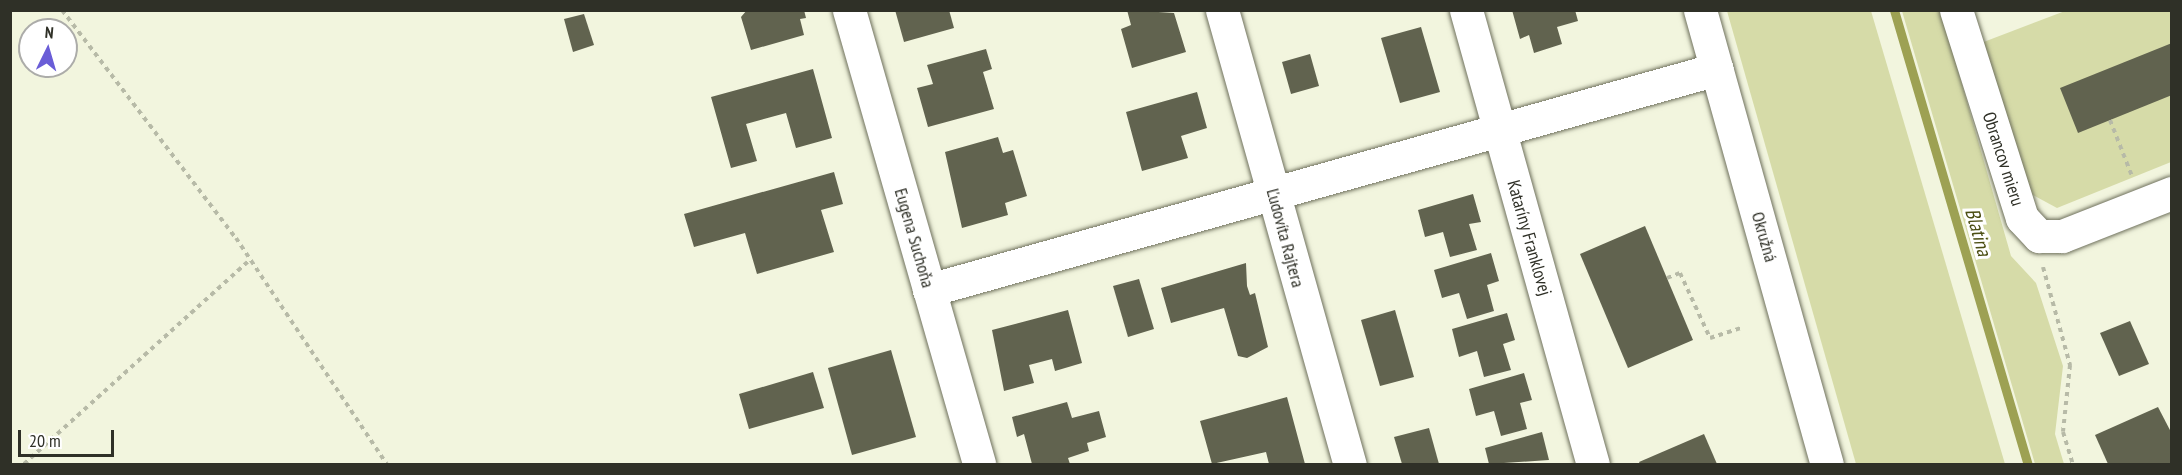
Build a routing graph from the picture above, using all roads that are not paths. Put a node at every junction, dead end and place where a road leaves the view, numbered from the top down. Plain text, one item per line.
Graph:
1 (849, 10) edge
2 (1221, 10) edge
3 (1466, 10) edge
4 (1700, 10) edge
5 (1956, 10) edge
6 (1717, 69) junction
7 (1500, 130) junction
8 (1273, 193) junction
9 (2172, 193) edge
10 (929, 290) junction
11 (979, 465) edge
12 (1350, 465) edge
13 (1593, 465) edge
14 (1827, 465) edge

1 - 10 street, Eugena Suchoňa
2 - 8 street, Ľudovíta Rajtera
3 - 7 street, Kataríny Franklovej
4 - 6 street, Okružná
5 - 9 street, Obrancov mieru
6 - 7 street
6 - 14 street, Okružná
7 - 8 street
7 - 13 street, Kataríny Franklovej
8 - 10 street
8 - 12 street, Ľudovíta Rajtera
10 - 11 street, Eugena Suchoňa

